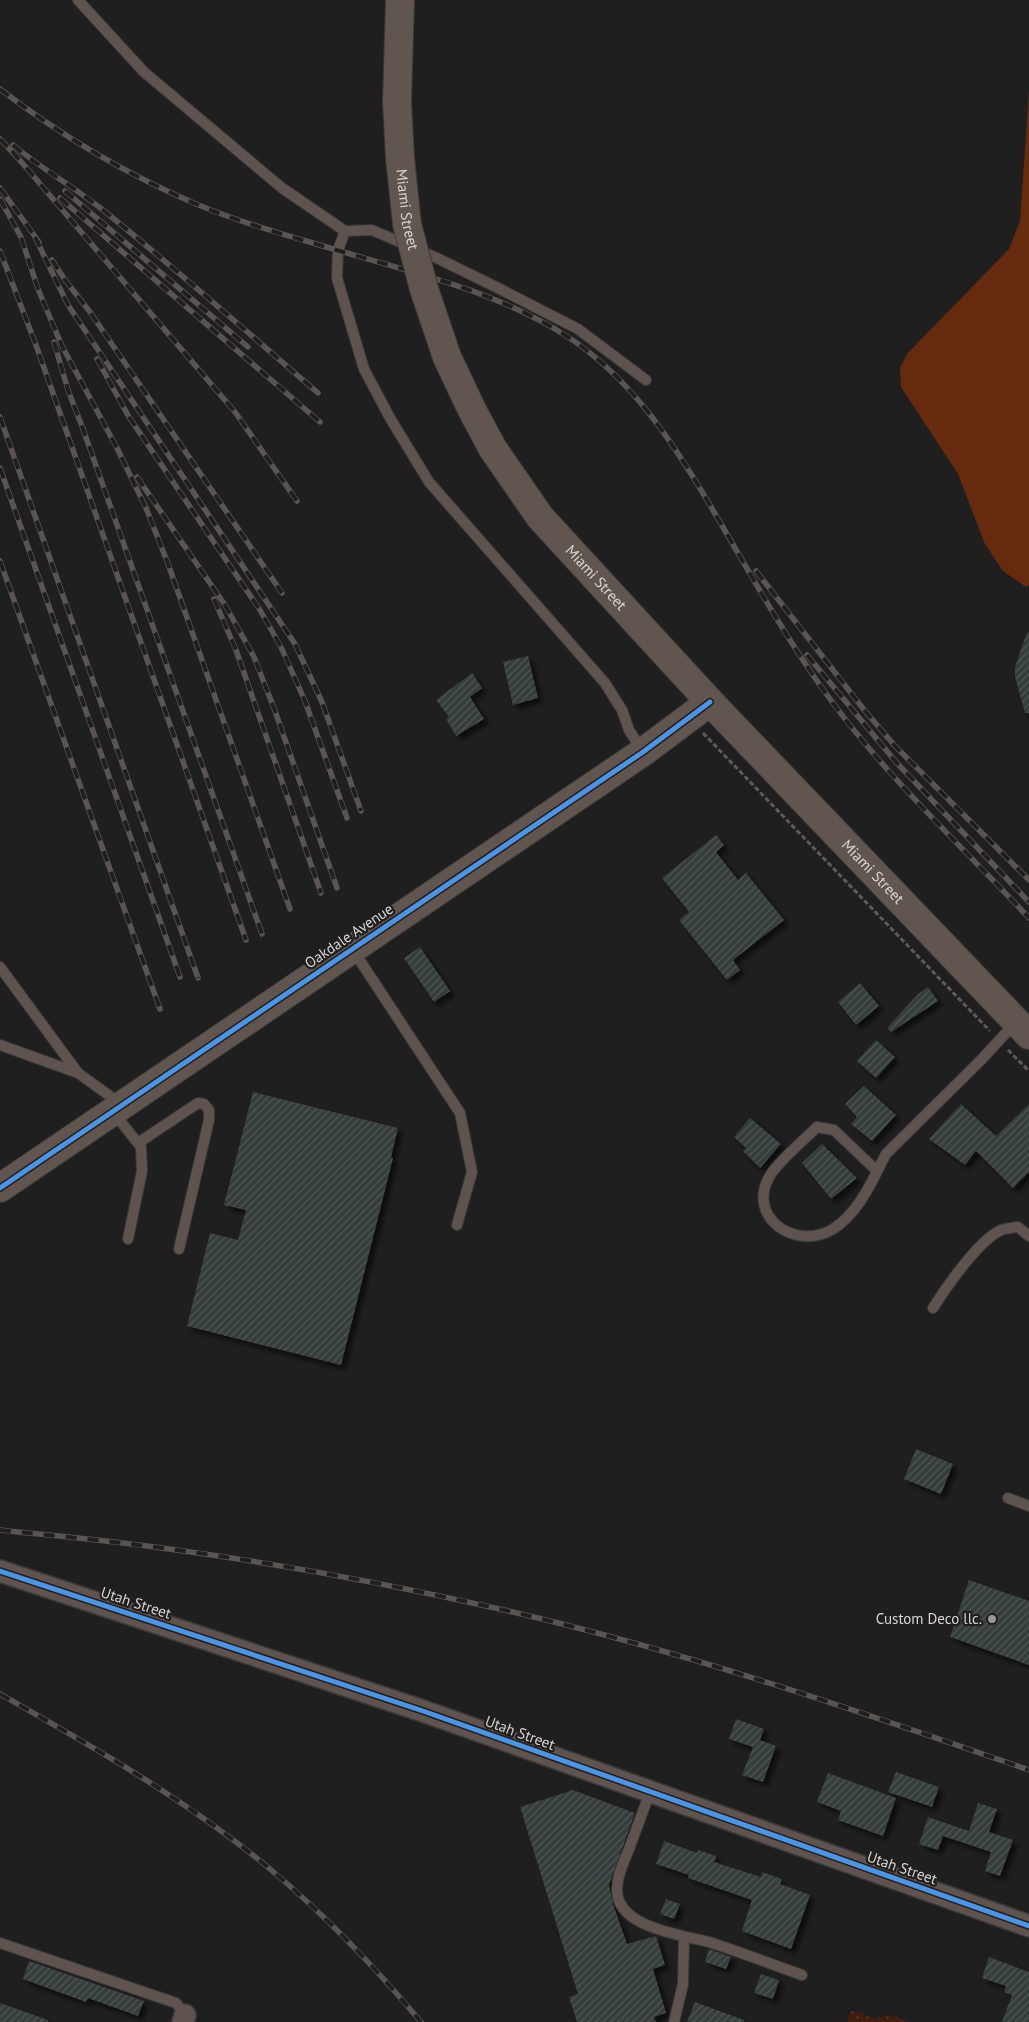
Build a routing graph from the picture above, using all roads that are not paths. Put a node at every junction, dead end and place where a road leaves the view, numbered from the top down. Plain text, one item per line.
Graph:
1 (78, 0) edge
2 (400, 0) edge
3 (345, 231) junction
4 (646, 380) dead end
5 (699, 710) junction
6 (643, 752) junction
7 (352, 949) junction
8 (0, 968) edge
9 (1015, 1032) edge
10 (0, 1045) edge
11 (78, 1073) junction
12 (117, 1108) junction
13 (138, 1143) junction
14 (877, 1171) junction
15 (0, 1188) edge
16 (457, 1225) dead end
17 (1029, 1236) edge
18 (128, 1239) dead end
19 (179, 1249) dead end
20 (933, 1308) dead end
21 (1008, 1498) dead end
22 (1029, 1506) edge
23 (0, 1571) edge
24 (650, 1792) junction
25 (1029, 1926) edge
26 (684, 1937) junction
27 (0, 1943) edge
28 (802, 1976) dead end
29 (184, 2018) edge
30 (674, 2022) edge

1 - 3 lane
2 - 5 main road, Miami Street, bridge
3 - 4 lane
3 - 6 lane
5 - 6 main road, Oakdale Avenue
5 - 9 main road, Miami Street
6 - 7 main road, Oakdale Avenue
7 - 12 main road, Oakdale Avenue
7 - 16 lane
8 - 11 lane
9 - 14 lane
10 - 11 lane
11 - 12 lane
12 - 13 lane
12 - 15 main road, Oakdale Avenue
13 - 18 lane
13 - 19 lane
14 - 14 lane
17 - 20 lane
21 - 22 lane
23 - 24 street, Utah Street
24 - 25 street, Utah Street
24 - 26 lane
26 - 28 lane
26 - 30 lane
27 - 29 lane

